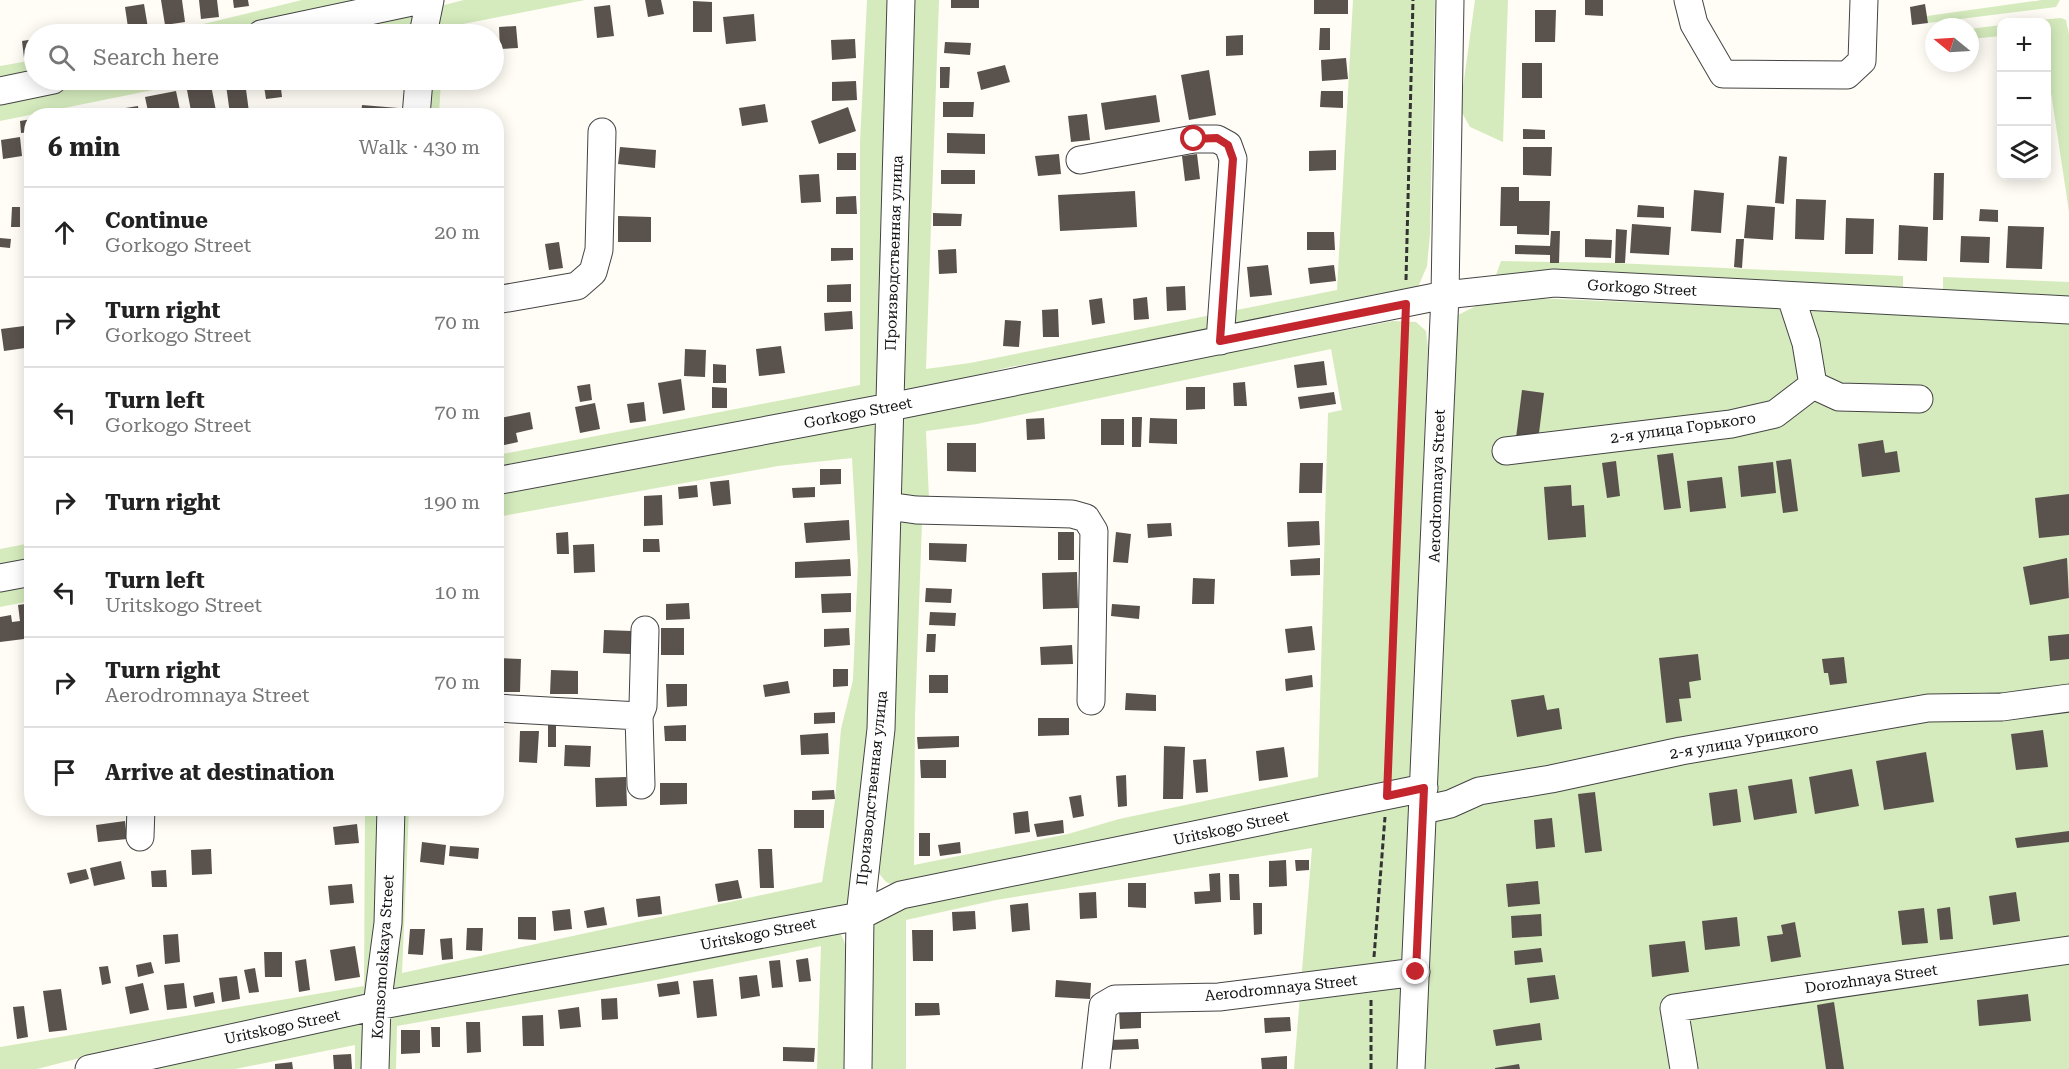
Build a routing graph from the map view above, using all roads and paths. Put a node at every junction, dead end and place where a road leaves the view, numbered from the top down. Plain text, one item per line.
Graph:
1 (421, 0) edge
2 (430, 0) edge
3 (901, 0) edge
4 (1413, 0) edge
5 (1450, 0) edge
6 (1688, 0) edge
7 (1864, 0) edge
8 (308, 24) edge
9 (425, 24) edge
10 (24, 86) edge
11 (418, 90) edge
12 (0, 91) edge
13 (417, 108) edge
14 (602, 132) dead end
15 (1080, 160) dead end
16 (1445, 295) junction
17 (1791, 297) junction
18 (504, 299) edge
19 (1406, 304) junction
20 (2069, 310) edge
21 (1220, 341) junction
22 (1813, 385) junction
23 (1919, 399) dead end
24 (890, 407) junction
25 (1506, 451) dead end
26 (504, 479) edge
27 (888, 506) junction
28 (24, 574) edge
29 (0, 578) edge
30 (645, 630) dead end
31 (2069, 698) edge
32 (1091, 701) dead end
33 (504, 708) edge
34 (639, 716) junction
35 (641, 785) dead end
36 (1387, 796) junction
37 (1423, 799) junction
38 (141, 816) edge
39 (391, 816) edge
40 (140, 837) dead end
41 (860, 916) junction
42 (2069, 950) edge
43 (1416, 972) junction
44 (1372, 978) junction
45 (377, 1006) junction
46 (89, 1069) edge
47 (375, 1069) edge
48 (858, 1069) edge
49 (1096, 1069) edge
50 (1371, 1069) edge
51 (1411, 1069) edge
52 (1684, 1069) edge

1 - 8 street
2 - 9 street
3 - 24 street, Производственная улица
4 - 19 path
5 - 16 street, Aerodromnaya Street
6 - 7 street
10 - 12 street
11 - 13 street
14 - 18 street
15 - 21 street
16 - 17 street, Gorkogo Street
16 - 19 street, Gorkogo Street
16 - 37 street, Aerodromnaya Street
17 - 20 street, Gorkogo Street
17 - 22 street
19 - 21 street, Gorkogo Street
19 - 36 path
21 - 24 street, Gorkogo Street
22 - 23 street
22 - 25 street, 2-я улица Горького
24 - 26 street, Gorkogo Street
24 - 27 street, Производственная улица
27 - 32 street
27 - 41 street, Производственная улица
28 - 29 street
30 - 34 street
31 - 37 street, 2-я улица Урицкого
33 - 34 street
34 - 35 street
36 - 37 street, Uritskogo Street
36 - 41 street, Uritskogo Street
36 - 44 path
37 - 43 street, Aerodromnaya Street
38 - 40 street
39 - 45 street, Komsomolskaya Street
41 - 45 street, Uritskogo Street
41 - 48 street, Производственная улица
42 - 52 street, Dorozhnaya Street
43 - 44 street, Aerodromnaya Street
43 - 51 street, Aerodromnaya Street
44 - 49 street, Aerodromnaya Street
44 - 50 path
45 - 46 street, Uritskogo Street
45 - 47 street, Komsomolskaya Street

